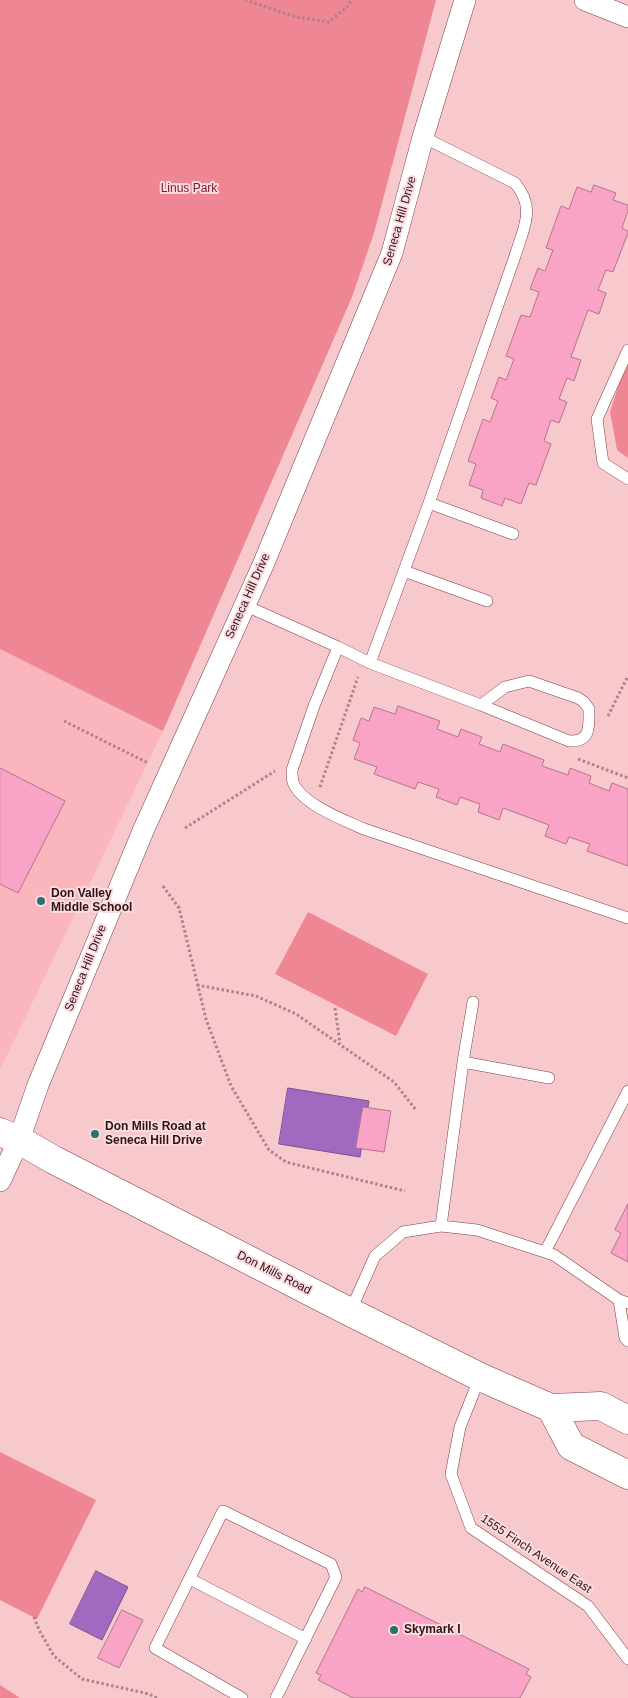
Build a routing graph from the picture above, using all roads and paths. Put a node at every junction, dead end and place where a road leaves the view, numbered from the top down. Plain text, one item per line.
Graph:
1 (244, 0) edge
2 (351, 0) edge
3 (465, 0) edge
4 (585, 0) edge
5 (628, 17) edge
6 (423, 137) junction
7 (628, 350) edge
8 (628, 479) edge
9 (429, 503) junction
10 (512, 534) dead end
11 (404, 571) junction
12 (487, 601) dead end
13 (244, 606) junction
14 (338, 647) junction
15 (370, 663) junction
16 (366, 676) dead end
17 (481, 705) junction
18 (64, 721) dead end
19 (296, 757) junction
20 (577, 759) dead end
21 (168, 775) junction
22 (628, 778) edge
23 (314, 804) junction
24 (185, 828) dead end
25 (163, 886) dead end
26 (628, 918) edge
27 (197, 985) junction
28 (473, 1002) dead end
29 (335, 1008) dead end
30 (340, 1044) junction
31 (463, 1062) junction
32 (549, 1078) dead end
33 (628, 1091) edge
34 (416, 1110) dead end
35 (10, 1136) edge
36 (0, 1181) edge
37 (405, 1191) dead end
38 (441, 1226) junction
39 (545, 1252) junction
40 (623, 1302) edge
41 (350, 1312) junction
42 (628, 1341) edge
43 (480, 1377) junction
44 (551, 1408) junction
45 (628, 1420) edge
46 (628, 1475) edge
47 (190, 1579) junction
48 (34, 1617) dead end
49 (306, 1639) junction
50 (628, 1659) edge
51 (157, 1698) edge
52 (242, 1698) edge
53 (276, 1698) edge

1 - 2 path
3 - 6 street, Seneca Hill Drive
4 - 5 street
6 - 9 lane
6 - 13 street, Seneca Hill Drive
7 - 8 lane
9 - 10 lane
9 - 11 lane
11 - 12 lane
11 - 15 lane
13 - 14 lane
13 - 21 street, Seneca Hill Drive
14 - 15 lane
14 - 19 lane
15 - 17 lane
16 - 23 path
17 - 17 lane
18 - 21 path
19 - 23 lane
19 - 24 path
20 - 22 path
21 - 35 street, Seneca Hill Drive
23 - 26 lane
25 - 27 path
27 - 30 path
27 - 37 path
28 - 31 lane
29 - 30 path
30 - 34 path
31 - 32 lane
31 - 38 lane
33 - 39 lane
35 - 36 street, Seneca Hill Drive
35 - 41 main road, Don Mills Road
38 - 39 lane
38 - 41 lane
39 - 40 lane
40 - 42 lane
41 - 43 main road, Don Mills Road
43 - 44 main road, Don Mills Road
43 - 50 lane, 1555 Finch Avenue East
44 - 45 main road, Don Mills Road
44 - 46 main road
47 - 49 lane
47 - 49 lane
47 - 52 lane
48 - 51 path
49 - 53 lane

